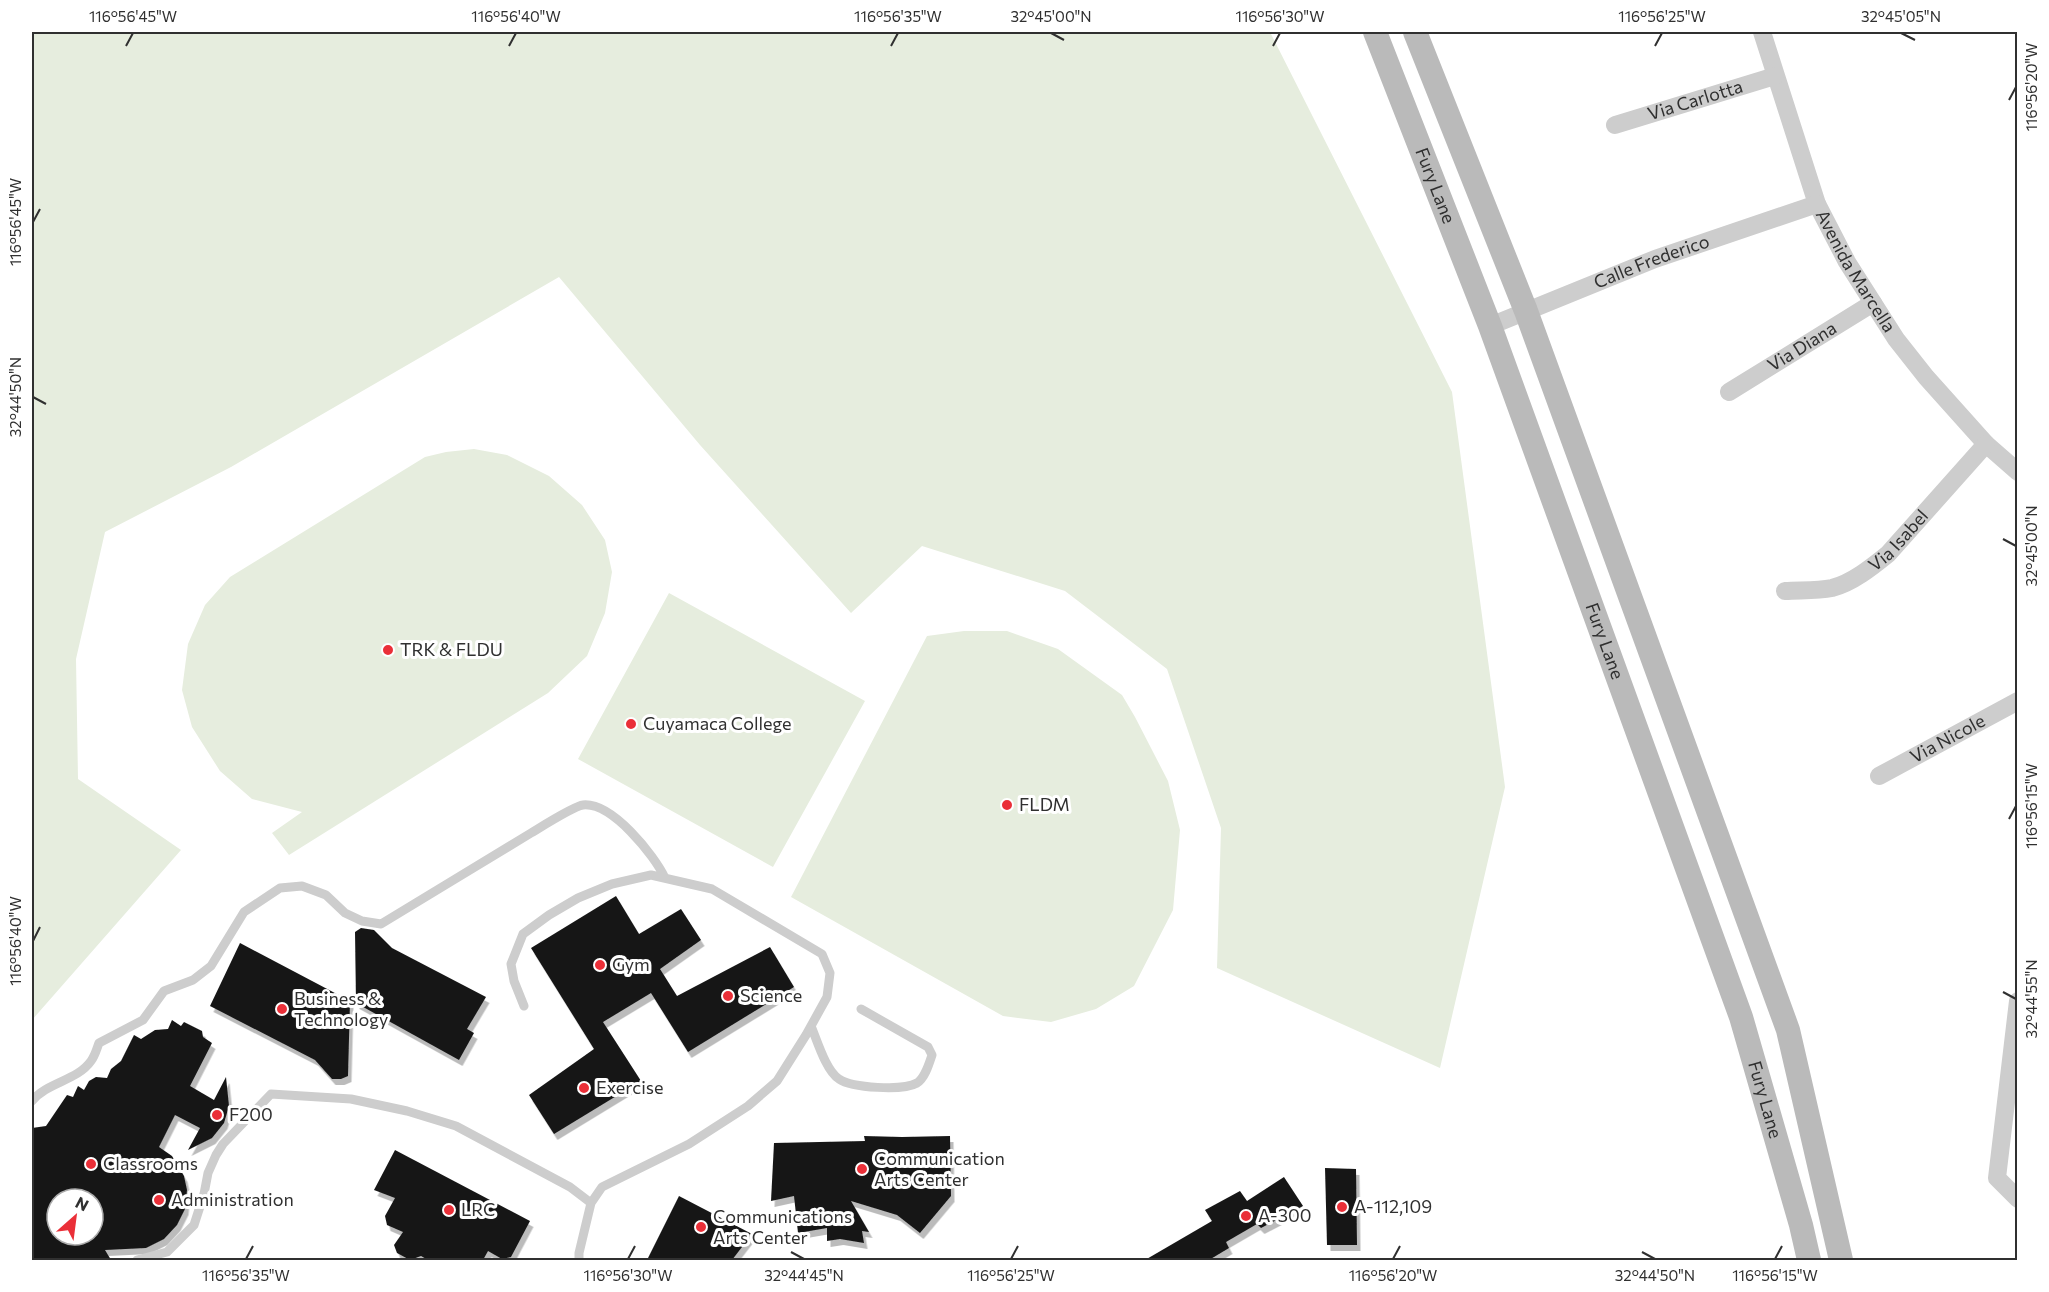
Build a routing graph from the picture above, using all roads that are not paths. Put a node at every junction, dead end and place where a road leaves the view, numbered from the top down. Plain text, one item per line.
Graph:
1 (1375, 32) edge
2 (1415, 32) edge
3 (1762, 32) edge
4 (1775, 76) junction
5 (1615, 125) dead end
6 (1817, 204) junction
7 (1873, 303) junction
8 (1526, 311) junction
9 (1490, 326) junction
10 (1729, 392) dead end
11 (1986, 444) junction
12 (2018, 471) edge
13 (1785, 591) dead end
14 (2018, 701) edge
15 (1878, 776) dead end
16 (665, 878) junction
17 (2018, 1001) edge
18 (524, 1006) dead end
19 (861, 1009) dead end
20 (811, 1026) junction
21 (32, 1101) edge
22 (2018, 1199) edge
23 (591, 1203) junction
24 (137, 1260) edge
25 (579, 1260) edge
26 (1809, 1260) edge
27 (1842, 1260) edge

1 - 9 main road, Fury Lane
2 - 8 main road, Fury Lane
3 - 4 street, Avenida Marcella
4 - 5 street, Via Carlotta
4 - 6 street, Avenida Marcella
6 - 7 street, Avenida Marcella
6 - 8 street, Calle Frederico
7 - 10 street, Via Diana
7 - 11 street, Avenida Marcella
8 - 9 street, Calle Frederico
8 - 27 main road, Fury Lane
9 - 26 main road, Fury Lane
11 - 12 street, Avenida Marcella
11 - 13 street, Via Isabel
14 - 15 street, Via Nicole
16 - 18 lane
16 - 20 lane
16 - 21 lane
17 - 22 street
19 - 20 lane
20 - 23 lane
23 - 24 lane
23 - 25 lane

